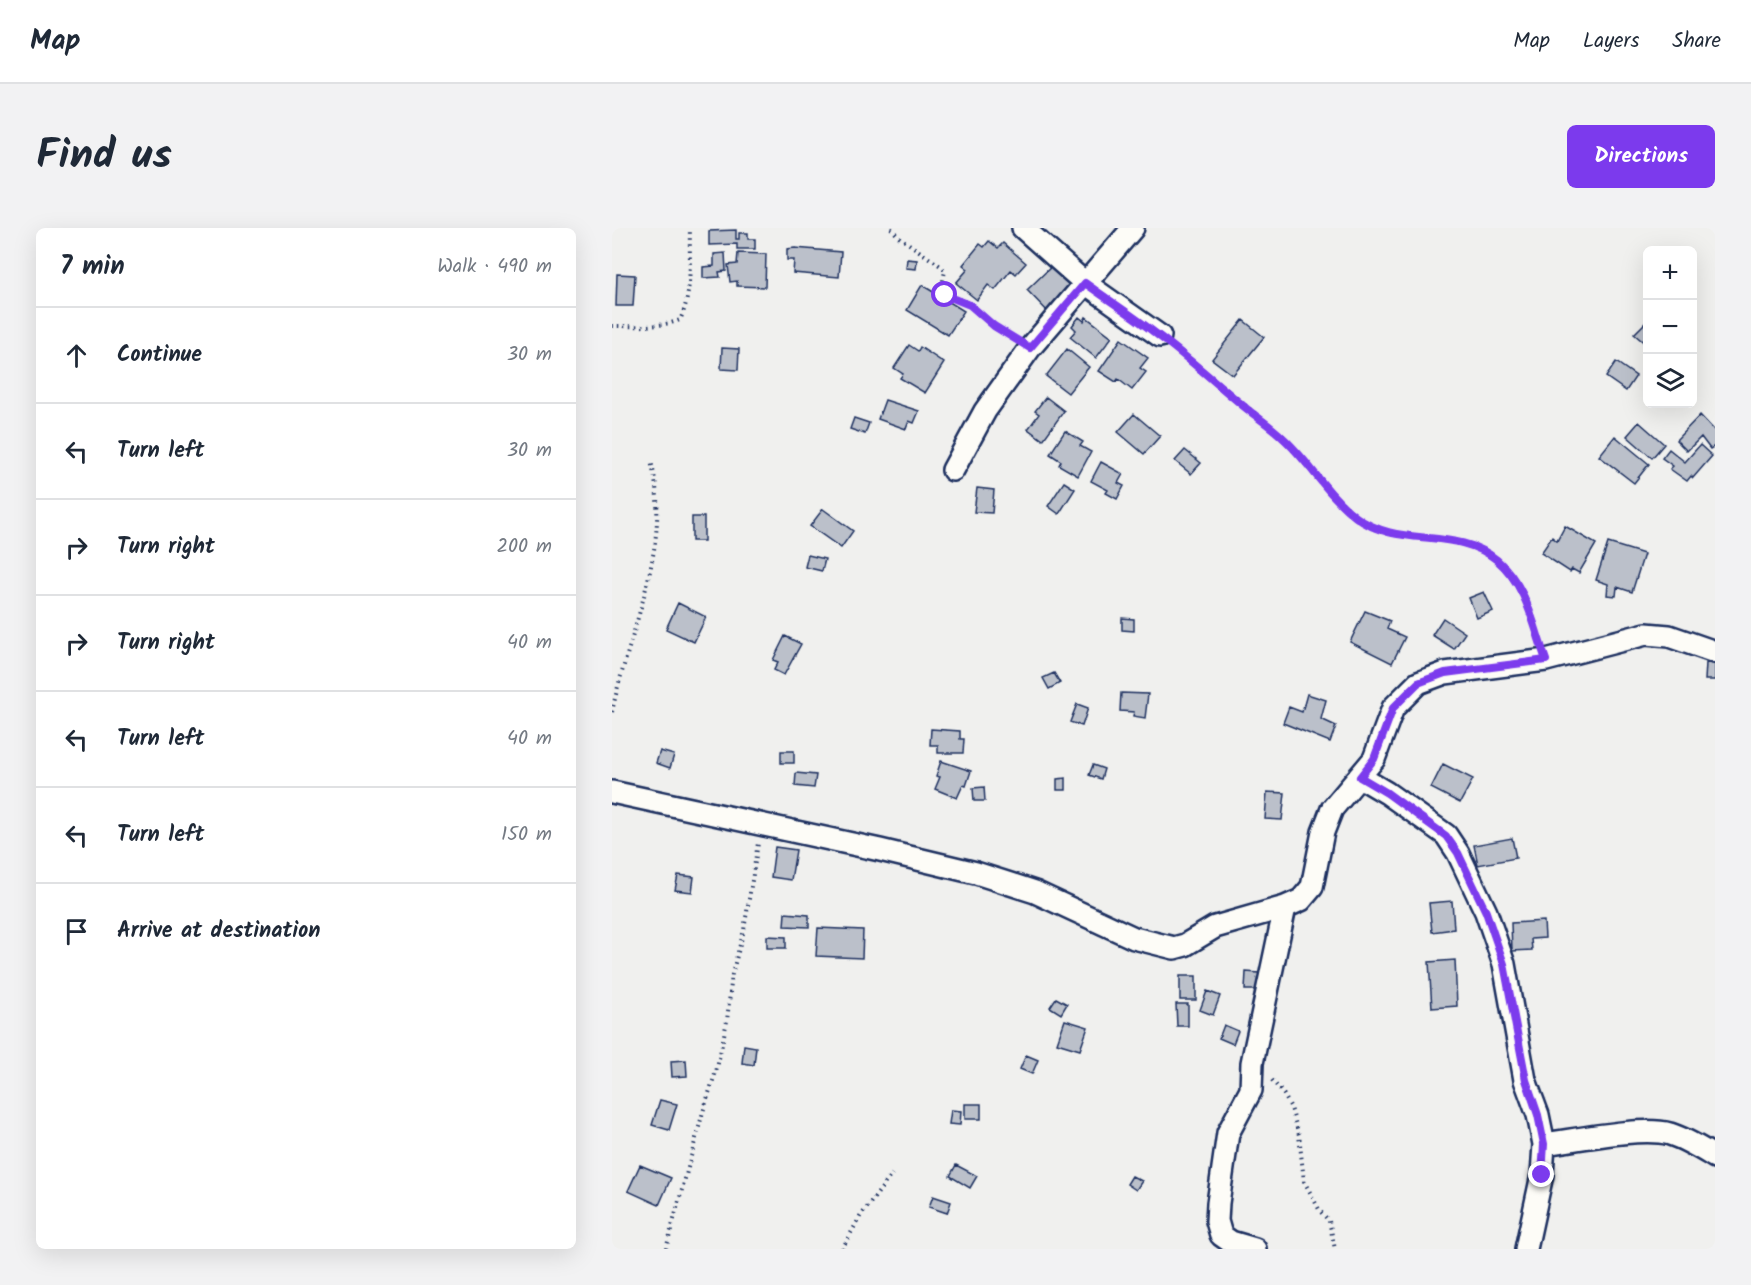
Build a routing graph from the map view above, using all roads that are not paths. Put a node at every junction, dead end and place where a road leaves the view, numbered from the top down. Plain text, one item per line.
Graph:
1 (1023, 228) edge
2 (1133, 228) edge
3 (1085, 283) junction
4 (1160, 336) road end
5 (953, 470) dead end
6 (1715, 652) edge
7 (1360, 777) junction
8 (612, 792) edge
9 (1285, 907) junction
10 (1544, 1144) junction
11 (1715, 1157) edge
12 (1255, 1249) edge
13 (1526, 1249) edge

1 - 3 street
2 - 3 street
3 - 4 street
3 - 5 street
6 - 7 street
7 - 9 street
7 - 10 street
8 - 9 street
9 - 12 street
10 - 11 street
10 - 13 street

